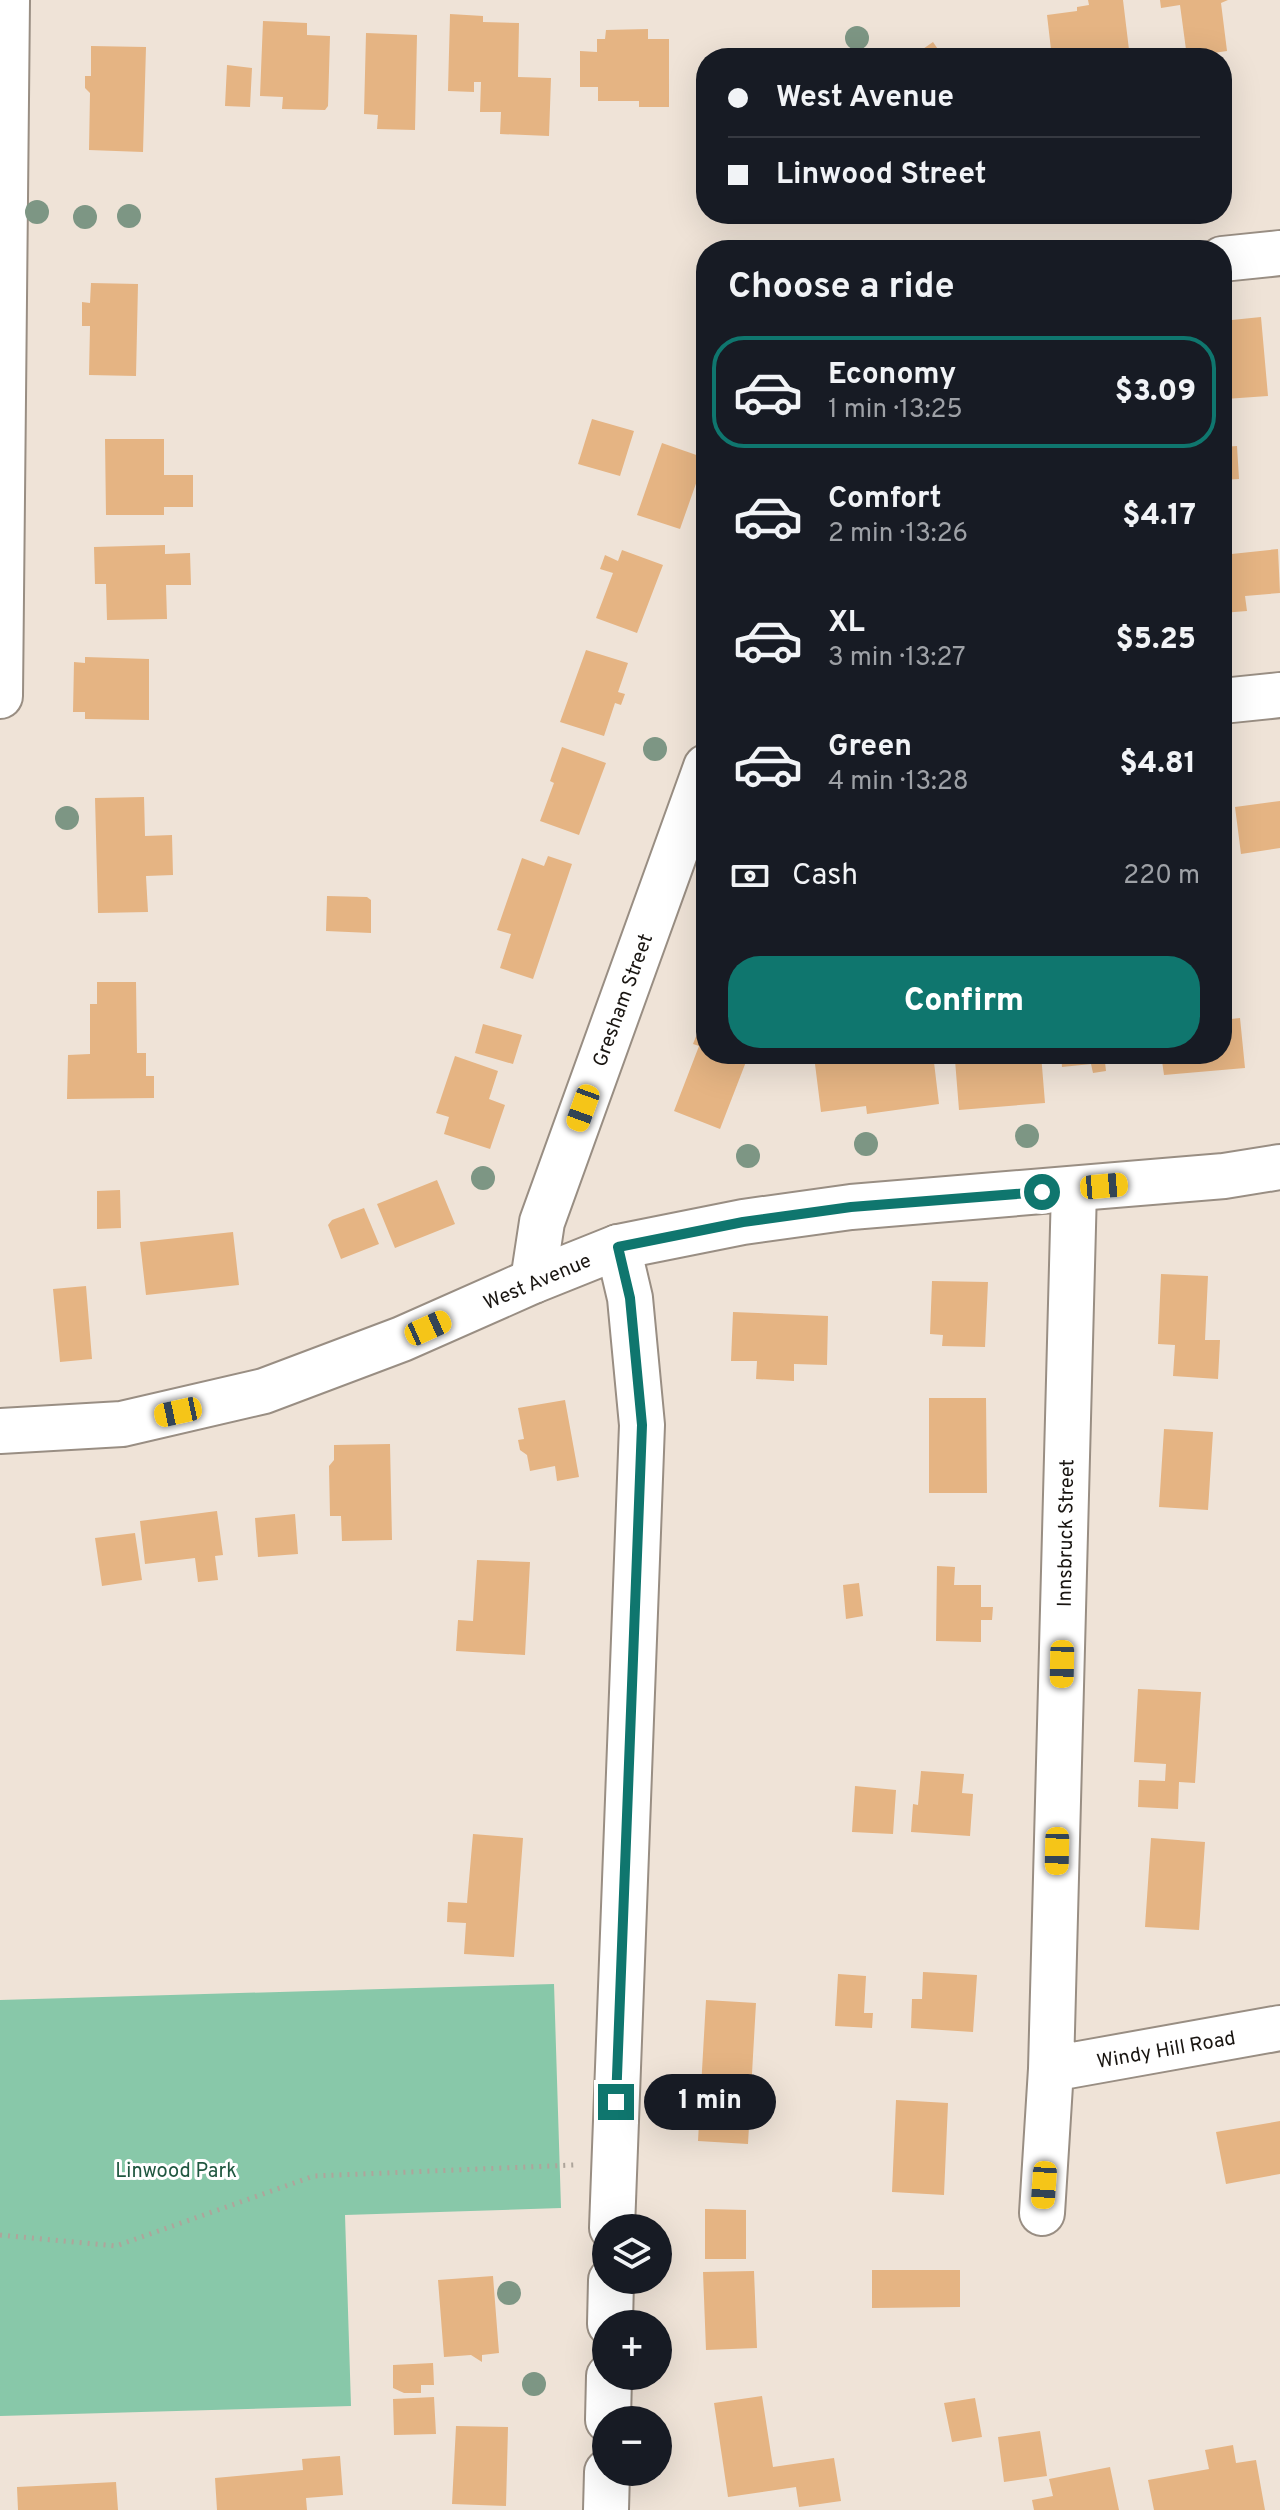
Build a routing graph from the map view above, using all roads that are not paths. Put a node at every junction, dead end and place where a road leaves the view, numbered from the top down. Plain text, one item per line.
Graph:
1 (7, 0) edge
2 (1280, 253) edge
3 (1232, 258) edge
4 (1280, 695) edge
5 (0, 696) edge
6 (1232, 700) edge
7 (696, 795) edge
8 (1280, 1167) edge
9 (1074, 1189) junction
10 (618, 1247) junction
11 (533, 1281) junction
12 (0, 1431) edge
13 (1280, 2028) edge
14 (1051, 2069) junction
15 (1042, 2213) dead end
16 (612, 2214) edge
17 (607, 2486) edge
18 (606, 2510) edge

1 - 5 street
2 - 3 street
4 - 6 street
7 - 11 street, Gresham Street
8 - 9 street, West Avenue
9 - 10 street, West Avenue
9 - 14 street, Innsbruck Street
10 - 11 street, West Avenue
10 - 16 street
11 - 12 street, West Avenue
13 - 14 street, Windy Hill Road
14 - 15 street, Innsbruck Street
17 - 18 street

